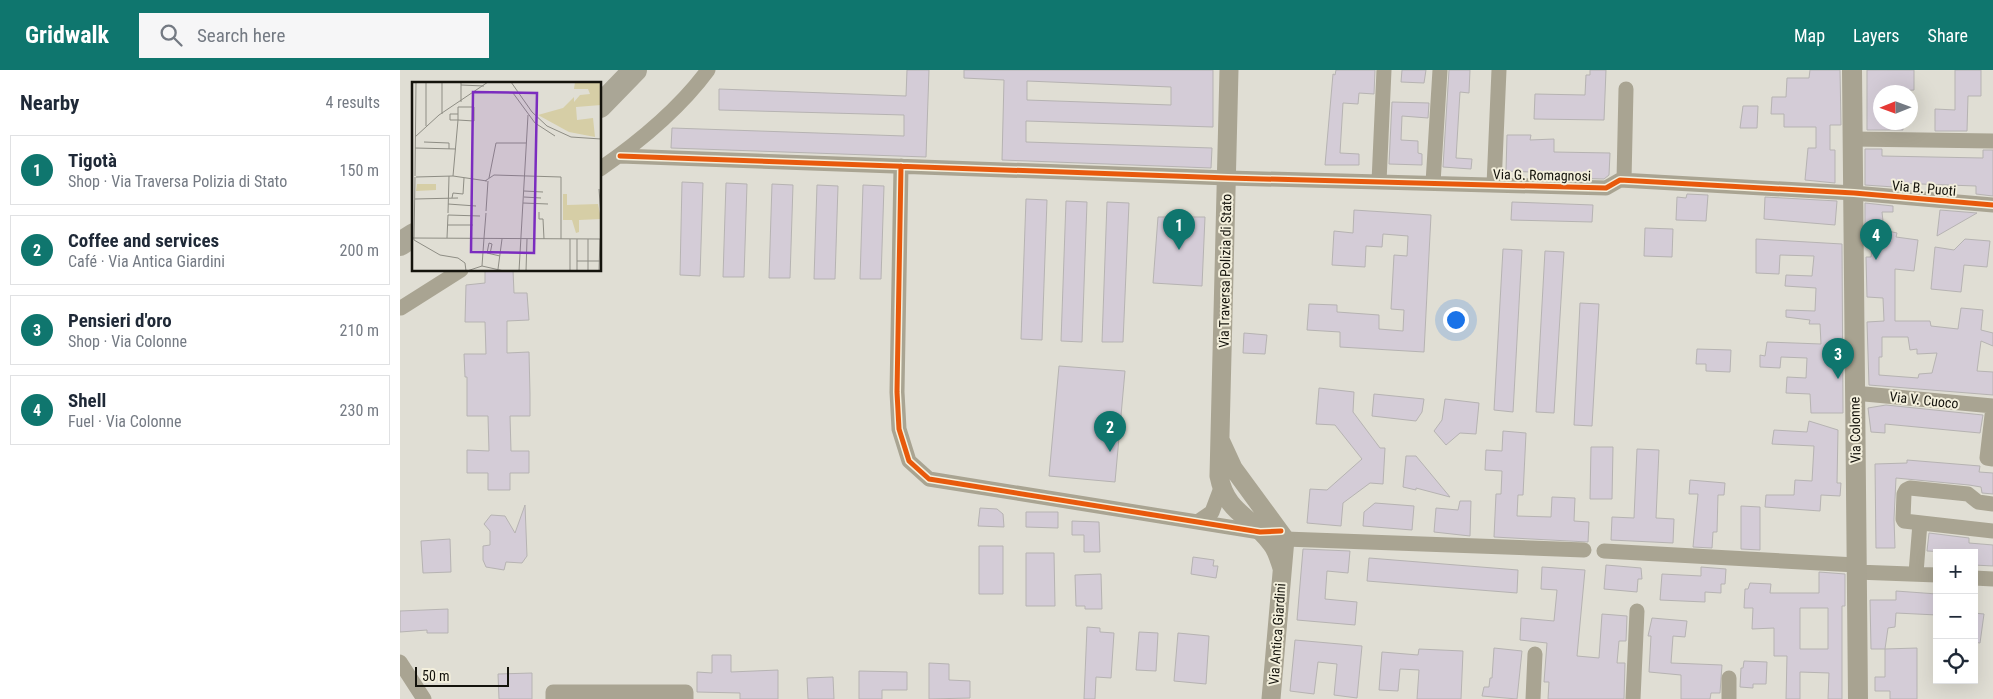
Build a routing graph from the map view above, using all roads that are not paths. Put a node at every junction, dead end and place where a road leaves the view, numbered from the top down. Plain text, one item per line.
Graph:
1 (612, 70) edge
2 (635, 70) edge
3 (708, 70) edge
4 (1229, 70) edge
5 (1384, 70) edge
6 (1440, 70) edge
7 (1500, 70) edge
8 (1852, 70) edge
9 (601, 83) edge
10 (1626, 89) dead end
11 (601, 105) edge
12 (1853, 139) junction
13 (1993, 142) edge
14 (620, 156) junction
15 (901, 166) junction
16 (601, 169) edge
17 (1228, 178) junction
18 (1624, 180) junction
19 (1379, 182) junction
20 (1433, 183) junction
21 (1494, 185) junction
22 (1854, 193) junction
23 (1993, 205) edge
24 (412, 236) edge
25 (400, 244) edge
26 (412, 253) edge
27 (400, 261) edge
28 (459, 271) edge
29 (401, 308) dead end
30 (1854, 393) junction
31 (1993, 407) edge
32 (1221, 442) junction
33 (1993, 459) edge
34 (1242, 480) junction
35 (1221, 488) junction
36 (1993, 504) edge
37 (1264, 508) junction
38 (1199, 521) junction
39 (1920, 522) junction
40 (1254, 527) junction
41 (1993, 532) edge
42 (1283, 535) junction
43 (1584, 550) dead end
44 (1604, 551) dead end
45 (1282, 568) junction
46 (1856, 569) junction
47 (1916, 573) junction
48 (1933, 575) edge
49 (1978, 578) edge
50 (1993, 579) edge
51 (1637, 611) dead end
52 (1535, 654) dead end
53 (400, 662) edge
54 (1729, 678) dead end
55 (424, 699) edge
56 (553, 699) edge
57 (686, 699) edge
58 (1271, 699) edge
59 (1533, 699) edge
60 (1633, 699) edge
61 (1729, 699) edge
62 (1858, 699) edge

1 - 9 highway
2 - 11 highway
3 - 14 street
4 - 17 street, Via Traversa Polizia di Stato
5 - 19 street
6 - 20 street
7 - 21 street
8 - 12 main road, Via Colonne
10 - 18 street
12 - 13 street
12 - 22 main road, Via Colonne
14 - 15 street, Via G. Romagnosi
14 - 16 street
15 - 17 street, Via G. Romagnosi
15 - 38 street
17 - 19 street, Via G. Romagnosi
17 - 32 street, Via Traversa Polizia di Stato
18 - 21 street, Via G. Romagnosi
18 - 22 street, Via G. Romagnosi
19 - 20 street, Via G. Romagnosi
20 - 21 street, Via G. Romagnosi
22 - 23 street, Via B. Puoti
22 - 30 main road, Via Colonne
24 - 25 highway
26 - 27 highway
28 - 29 street
30 - 31 street, Via V. Cuoco
30 - 46 main road, Via Colonne
31 - 33 street
32 - 34 street
32 - 35 street, Via Antica Giardini
34 - 35 street
34 - 37 street
35 - 38 street
35 - 40 street, Via Antica Giardini
36 - 39 street
37 - 40 street
37 - 42 street
38 - 40 street
39 - 41 street
39 - 47 street
40 - 42 street
40 - 45 street, Via Antica Giardini
42 - 43 street
42 - 45 street, Via Antica Giardini
44 - 46 street
45 - 58 street, Via Antica Giardini
46 - 47 street
46 - 62 main road, Via Colonne
47 - 48 street
49 - 50 street
51 - 60 street
52 - 59 street
53 - 55 street
54 - 61 street
56 - 57 street

